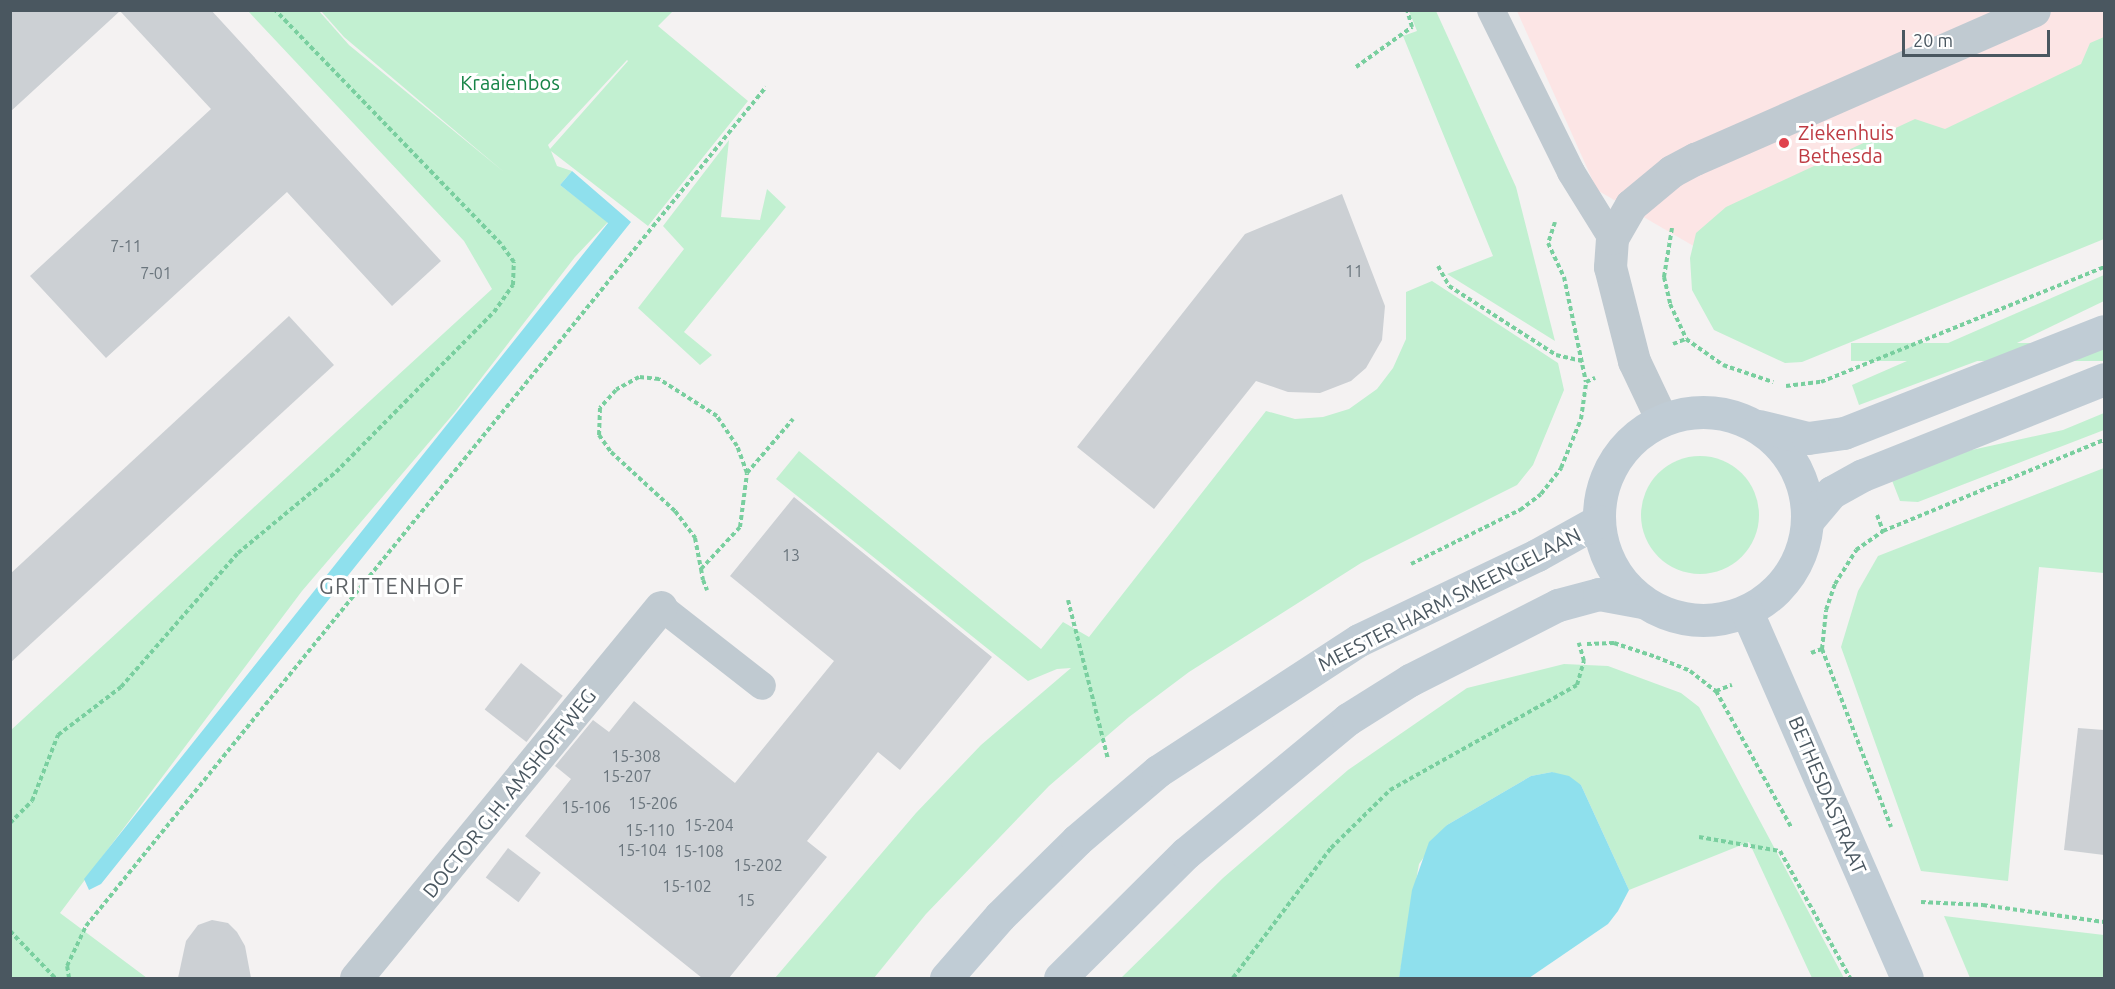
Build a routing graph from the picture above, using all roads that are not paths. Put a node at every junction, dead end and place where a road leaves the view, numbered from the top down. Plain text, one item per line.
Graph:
1 (1491, 10) edge
2 (2034, 10) edge
3 (1612, 238) junction
4 (2104, 331) edge
5 (2104, 379) edge
6 (1662, 420) junction
7 (1755, 425) junction
8 (1809, 519) junction
9 (1598, 521) junction
10 (1642, 602) junction
11 (662, 607) joint
12 (1747, 612) junction
13 (762, 686) dead end
14 (356, 978) edge
15 (946, 978) edge
16 (1060, 978) edge
17 (1907, 978) edge

1 - 3 lane
2 - 3 street
3 - 6 street
4 - 7 street
5 - 8 street
6 - 7 street
6 - 9 street
7 - 8 street
8 - 12 street
9 - 10 street
9 - 15 street, MEESTER HARM SMEENGELAAN
10 - 12 street
10 - 16 street
11 - 13 lane
11 - 14 street, DOCTOR G.H. AMSHOFFWEG
12 - 17 street, BETHESDASTRAAT

